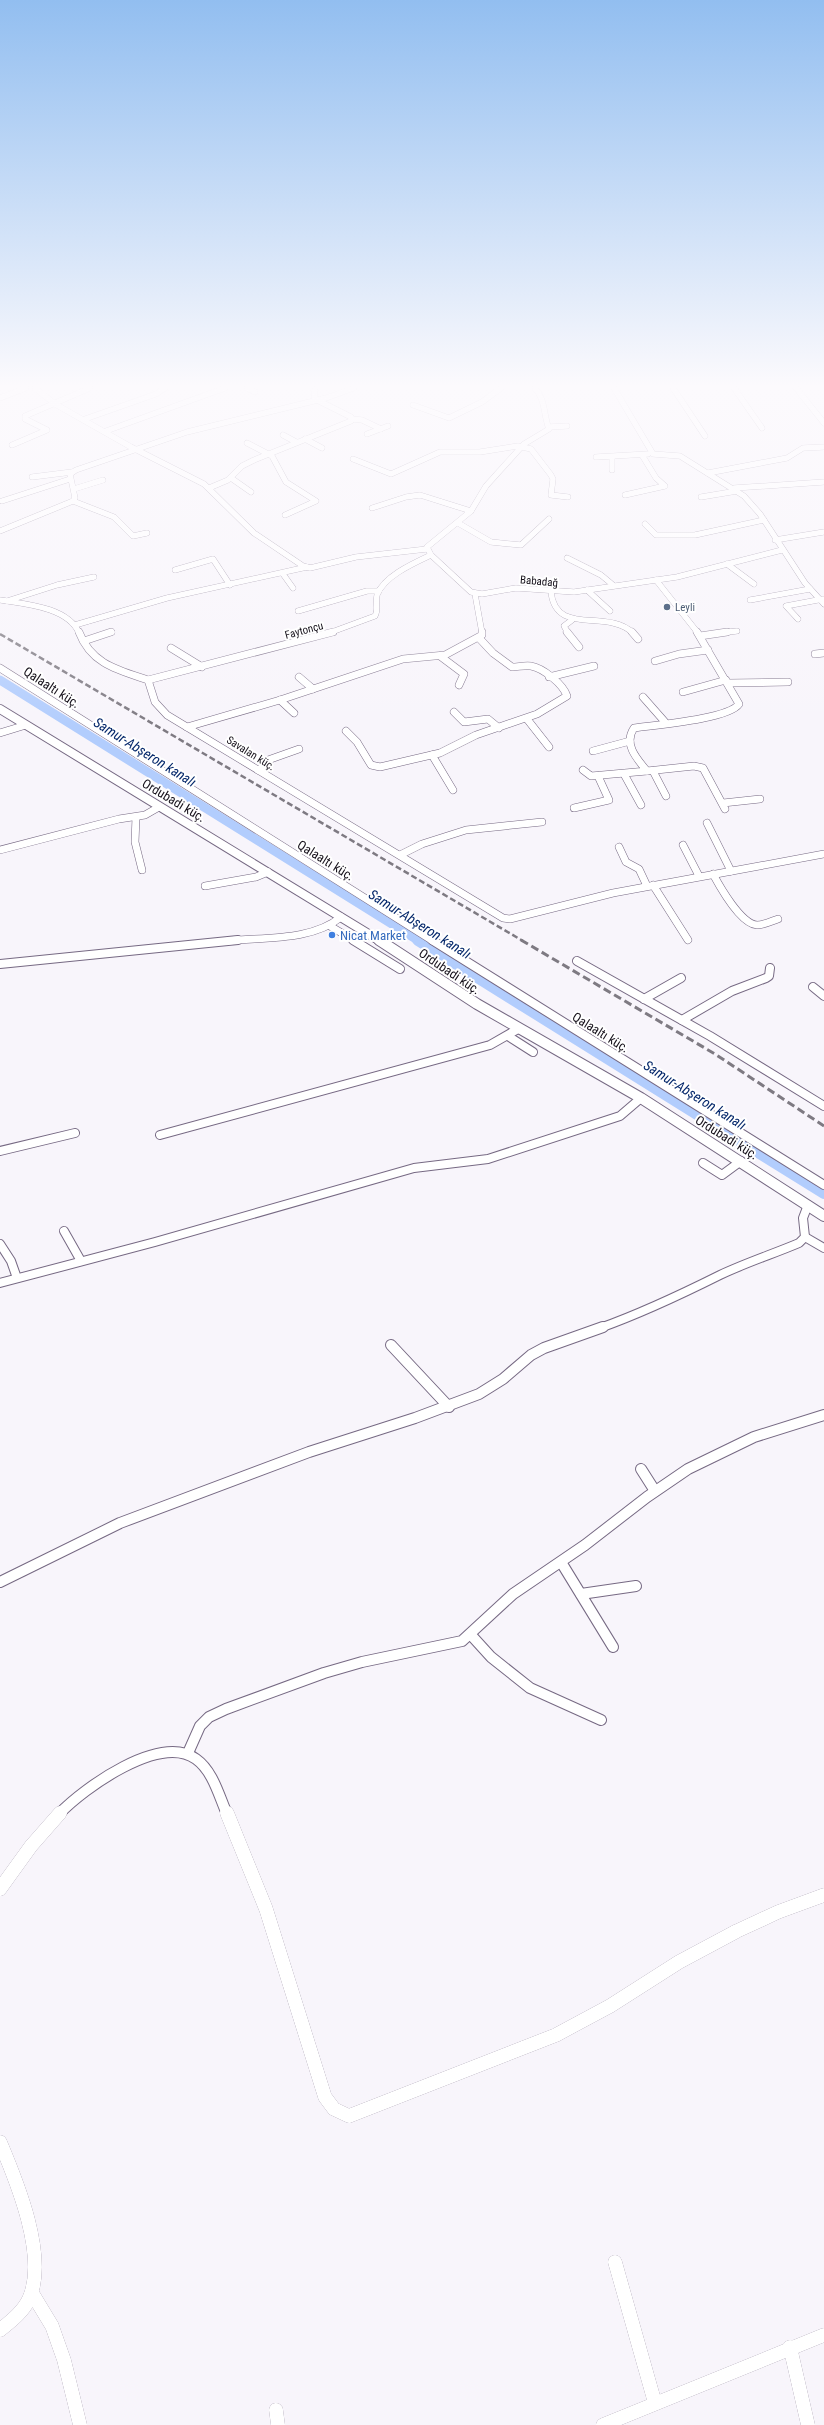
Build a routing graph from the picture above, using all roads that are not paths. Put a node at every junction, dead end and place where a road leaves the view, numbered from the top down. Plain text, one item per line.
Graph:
1 (73, 501) joint
2 (222, 501) edge
3 (316, 501) edge
4 (395, 501) edge
5 (439, 501) edge
6 (477, 501) edge
7 (749, 501) edge
8 (372, 508) dead end
9 (471, 511) junction
10 (286, 515) dead end
11 (550, 519) dead end
12 (764, 520) junction
13 (458, 523) junction
14 (645, 524) dead end
15 (0, 530) edge
16 (824, 532) edge
17 (147, 533) dead end
18 (775, 540) junction
19 (496, 543) junction
20 (427, 548) junction
21 (501, 549) dead end
22 (782, 550) junction
23 (431, 555) junction
24 (567, 558) dead end
25 (727, 564) junction
26 (307, 568) junction
27 (175, 570) dead end
28 (283, 574) junction
29 (94, 577) dead end
30 (656, 580) junction
31 (754, 584) dead end
32 (230, 585) junction
33 (613, 585) junction
34 (293, 588) dead end
35 (810, 589) junction
36 (587, 590) junction
37 (379, 591) junction
38 (551, 592) junction
39 (475, 594) junction
40 (3, 600) edge
41 (750, 600) dead end
42 (822, 601) edge
43 (298, 611) dead end
44 (610, 611) dead end
45 (798, 619) dead end
46 (572, 620) junction
47 (75, 625) junction
48 (737, 631) dead end
49 (112, 632) dead end
50 (700, 636) junction
51 (479, 638) junction
52 (638, 639) dead end
53 (84, 641) junction
54 (579, 647) dead end
55 (171, 648) dead end
56 (708, 650) junction
57 (824, 653) edge
58 (815, 654) dead end
59 (440, 656) junction
60 (655, 661) dead end
61 (594, 666) dead end
62 (202, 667) junction
63 (0, 668) edge
64 (299, 677) dead end
65 (549, 677) junction
66 (148, 680) junction
67 (727, 681) junction
68 (788, 682) dead end
69 (459, 685) dead end
70 (313, 689) junction
71 (683, 692) dead end
72 (643, 697) dead end
73 (280, 700) junction
74 (0, 709) edge
75 (454, 712) dead end
76 (294, 713) dead end
77 (527, 719) junction
78 (665, 722) junction
79 (26, 725) junction
80 (187, 727) junction
81 (499, 728) junction
82 (346, 731) dead end
83 (0, 733) edge
84 (630, 741) junction
85 (549, 747) dead end
86 (299, 749) dead end
87 (593, 751) dead end
88 (432, 755) junction
89 (258, 770) junction
90 (583, 770) dead end
91 (650, 771) junction
92 (624, 774) junction
93 (598, 776) junction
94 (453, 790) dead end
95 (666, 796) dead end
96 (760, 799) dead end
97 (641, 805) dead end
98 (159, 807) junction
99 (574, 808) dead end
100 (136, 817) junction
101 (542, 822) dead end
102 (707, 823) dead end
103 (682, 845) dead end
104 (619, 847) dead end
105 (0, 850) edge
106 (824, 854) edge
107 (400, 855) junction
108 (142, 870) dead end
109 (731, 870) junction
110 (268, 872) junction
111 (713, 874) junction
112 (699, 876) junction
113 (650, 885) junction
114 (205, 886) dead end
115 (341, 917) junction
116 (778, 919) dead end
117 (330, 926) junction
118 (688, 940) dead end
119 (578, 961) dead end
120 (0, 964) edge
121 (770, 968) dead end
122 (400, 969) dead end
123 (681, 978) dead end
124 (813, 988) dead end
125 (824, 996) edge
126 (644, 999) junction
127 (682, 1020) junction
128 (518, 1028) junction
129 (508, 1036) junction
130 (532, 1052) dead end
131 (641, 1098) junction
132 (824, 1106) edge
133 (75, 1133) dead end
134 (160, 1135) dead end
135 (0, 1151) edge
136 (741, 1160) junction
137 (703, 1163) dead end
138 (824, 1185) edge
139 (808, 1205) junction
140 (824, 1216) edge
141 (64, 1231) dead end
142 (804, 1237) junction
143 (0, 1244) edge
144 (824, 1248) edge
145 (81, 1261) junction
146 (17, 1278) junction
147 (0, 1282) edge
148 (391, 1345) dead end
149 (449, 1407) junction
150 (824, 1415) edge
151 (640, 1469) dead end
152 (655, 1492) junction
153 (561, 1562) junction
154 (0, 1582) edge
155 (636, 1586) dead end
156 (581, 1594) junction
157 (472, 1635) junction
158 (613, 1647) dead end
159 (601, 1720) dead end
160 (188, 1753) junction
161 (0, 1889) edge
162 (824, 1895) edge
163 (0, 2142) edge
164 (615, 2262) dead end
165 (32, 2293) junction
166 (0, 2330) edge
167 (824, 2335) edge
168 (790, 2347) junction
169 (655, 2403) junction
170 (80, 2425) edge
171 (603, 2425) edge
172 (808, 2425) edge

1 - 15 street
1 - 17 street
2 - 26 street
3 - 10 street
4 - 8 street
5 - 9 street
6 - 9 street
7 - 12 street
9 - 13 street
11 - 19 street
12 - 14 street
12 - 18 street
13 - 19 street
13 - 20 street
16 - 18 street
18 - 22 street
19 - 21 street
20 - 23 street
20 - 26 street
22 - 25 street, Babadağ
22 - 35 street
23 - 37 street
23 - 39 street
24 - 33 street
25 - 30 street, Babadağ
25 - 31 street
26 - 28 street
27 - 32 street
28 - 32 street
28 - 34 street
29 - 40 street
30 - 33 street, Babadağ
30 - 50 street
32 - 47 street
33 - 36 street, Babadağ
35 - 41 street
35 - 42 street
36 - 38 street, Babadağ
36 - 44 street
37 - 43 street
37 - 62 street, Faytonçu
38 - 39 street, Babadağ
38 - 46 street
39 - 51 street
40 - 47 street
42 - 45 street
46 - 52 street
46 - 54 street
47 - 53 street
48 - 50 street
49 - 53 street
50 - 56 street
51 - 59 street
51 - 65 street
53 - 66 street
55 - 62 street
56 - 60 street
56 - 67 street
57 - 58 street
59 - 69 street
59 - 70 street
61 - 65 street
62 - 66 street, Faytonçu
63 - 138 street, Qalaaltı küç.
64 - 70 street
65 - 77 street
66 - 80 street, Savalan küç.
67 - 68 street
67 - 71 street
67 - 78 street
70 - 73 street
72 - 78 street
73 - 76 street
73 - 80 street
74 - 79 street, Ordubadi küç.
75 - 81 street
77 - 81 street
77 - 85 street
78 - 84 street
79 - 83 street
79 - 98 street, Ordubadi küç.
80 - 89 street, Savalan küç.
81 - 88 street
82 - 88 street
84 - 87 street
84 - 91 street
86 - 89 street
88 - 94 street
89 - 107 street, Savalan küç.
90 - 93 street
91 - 92 street
91 - 95 street
91 - 96 street
92 - 93 street
92 - 97 street
93 - 99 street
98 - 100 street
98 - 110 street, Ordubadi küç.
100 - 105 street
100 - 108 street
101 - 107 street
102 - 109 street
103 - 112 street
104 - 113 street
106 - 109 street
107 - 113 street, Savalan küç.
109 - 111 street
110 - 114 street
110 - 115 street, Ordubadi küç.
111 - 112 street
111 - 116 street
112 - 113 street
113 - 118 street
115 - 117 street
115 - 128 street, Ordubadi küç.
117 - 120 street
117 - 122 street
119 - 126 street
121 - 127 street
123 - 126 street
124 - 125 street
126 - 127 street
127 - 132 street
128 - 129 street
128 - 131 street, Ordubadi küç.
129 - 130 street
129 - 134 street
131 - 136 street, Ordubadi küç.
131 - 145 street
133 - 135 street
136 - 137 street
136 - 139 street, Ordubadi küç.
139 - 140 street, Ordubadi küç.
139 - 142 street
141 - 145 street
142 - 144 street
142 - 149 street
143 - 146 street
145 - 146 street
146 - 147 street
148 - 149 street
149 - 154 street
150 - 152 street
151 - 152 street
152 - 153 street
153 - 156 street
153 - 157 street
155 - 156 street
156 - 158 street
157 - 159 street
157 - 160 street
160 - 161 street
160 - 162 street
163 - 165 street
164 - 169 street
165 - 166 street
165 - 170 street
167 - 168 street
168 - 169 street
168 - 172 street
169 - 171 street

